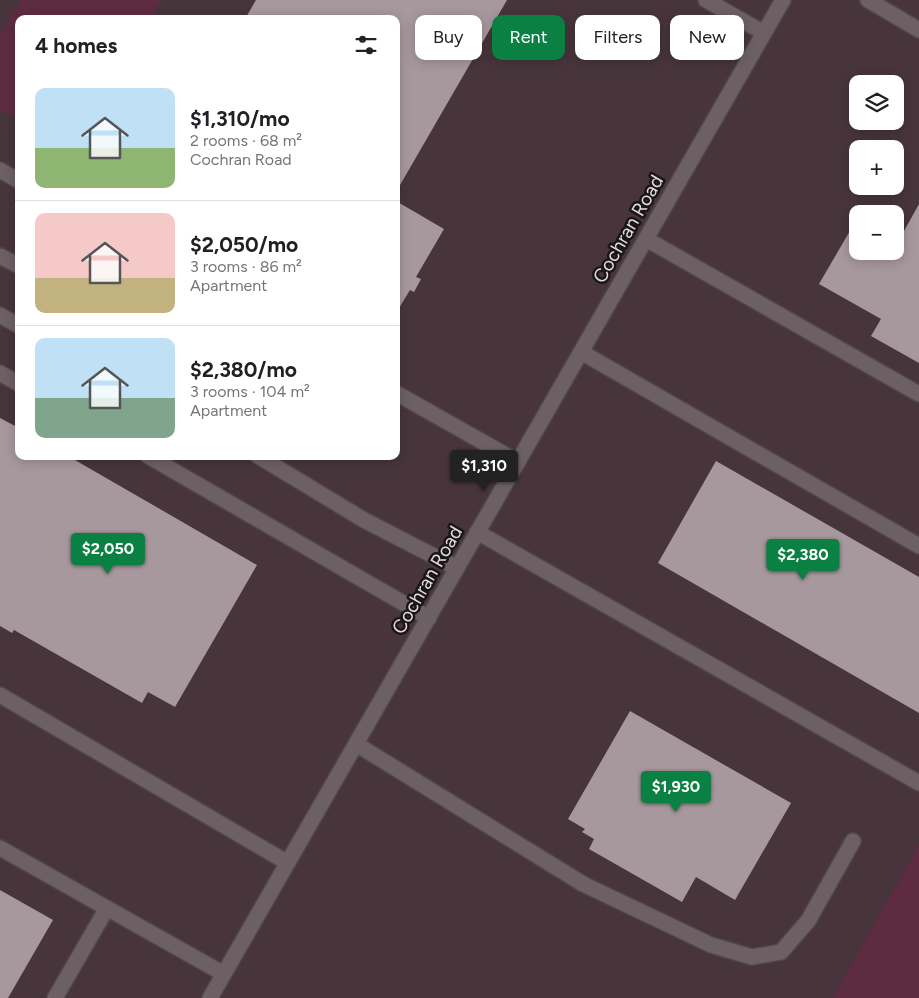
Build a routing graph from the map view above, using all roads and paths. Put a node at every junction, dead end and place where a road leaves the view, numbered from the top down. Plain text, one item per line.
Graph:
1 (706, 0) edge
2 (783, 0) edge
3 (868, 0) edge
4 (919, 30) edge
5 (764, 33) junction
6 (0, 170) edge
7 (15, 179) edge
8 (646, 239) junction
9 (0, 256) edge
10 (15, 264) edge
11 (0, 315) edge
12 (15, 324) edge
13 (581, 352) junction
14 (0, 373) edge
15 (15, 382) edge
16 (919, 394) edge
17 (400, 395) edge
18 (155, 460) edge
19 (265, 460) edge
20 (518, 462) junction
21 (478, 532) junction
22 (919, 546) edge
23 (457, 568) junction
24 (429, 618) junction
25 (0, 695) edge
26 (356, 744) junction
27 (919, 783) edge
28 (853, 841) dead end
29 (0, 848) edge
30 (288, 863) junction
31 (106, 908) junction
32 (224, 974) junction
33 (55, 998) edge
34 (210, 998) edge

1 - 5 street
2 - 5 street, Cochran Road
3 - 4 street
5 - 8 street, Cochran Road
6 - 7 street
8 - 13 street, Cochran Road
8 - 16 street
9 - 10 street
11 - 12 street
13 - 20 street, Cochran Road
13 - 22 street
14 - 15 street
17 - 20 street
18 - 24 street
19 - 23 street
20 - 21 street, Cochran Road
21 - 23 street, Cochran Road
21 - 27 street
23 - 24 street, Cochran Road
24 - 26 street, Cochran Road
25 - 30 street
26 - 28 street
26 - 30 street, Cochran Road
29 - 31 street
30 - 32 street, Cochran Road
31 - 32 street
31 - 33 street
32 - 34 street, Cochran Road

